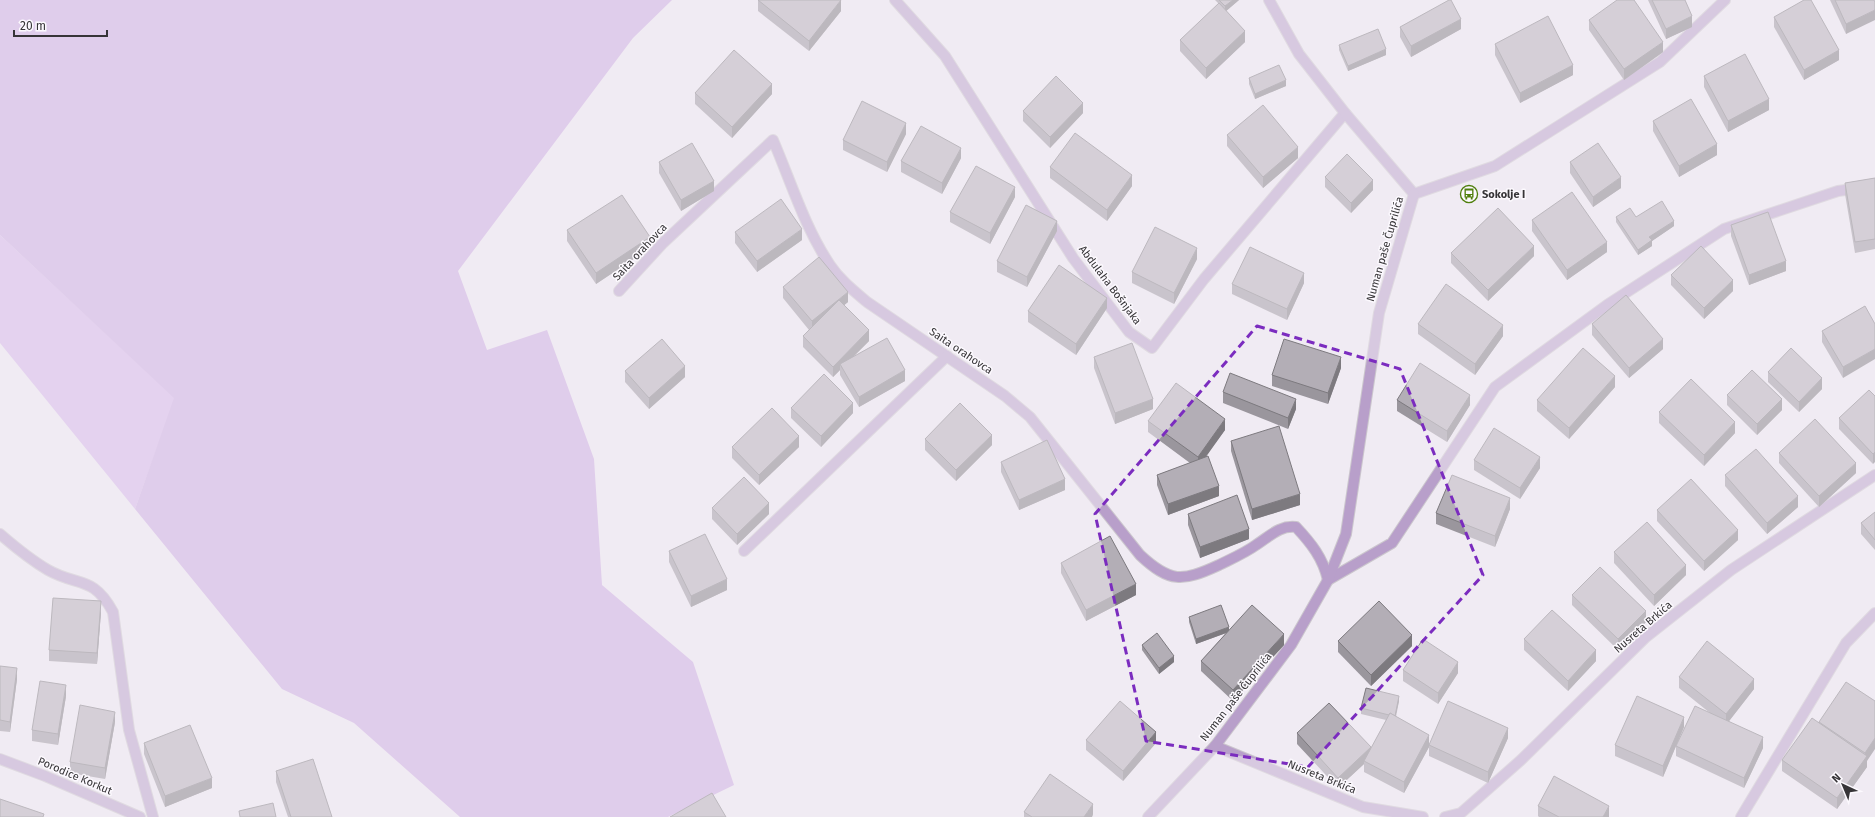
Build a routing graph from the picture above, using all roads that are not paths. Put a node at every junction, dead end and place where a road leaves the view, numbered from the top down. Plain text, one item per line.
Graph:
1 (895, 0) edge
2 (1269, 0) edge
3 (1726, 0) edge
4 (1344, 113) junction
5 (1875, 186) edge
6 (1414, 194) junction
7 (619, 291) dead end
8 (947, 356) junction
9 (1875, 475) edge
10 (0, 534) edge
11 (744, 551) dead end
12 (1328, 580) junction
13 (1875, 613) edge
14 (1215, 746) junction
15 (0, 759) edge
16 (140, 817) edge
17 (153, 817) edge
18 (1148, 817) edge
19 (1423, 817) edge
20 (1445, 817) edge
21 (1741, 817) edge

1 - 4 street, Abdulaha Bošnjaka
2 - 4 street
3 - 6 street, Numan paše Čuprilića
4 - 6 street
5 - 12 street
6 - 12 street, Numan paše Čuprilića
7 - 8 street, Saita orahovca
8 - 11 street
8 - 12 street, Saita orahovca
9 - 20 street, Nusreta Brkića
10 - 17 street
12 - 14 street, Numan paše Čuprilića
13 - 21 street
14 - 18 street, Numan paše Čuprilića
14 - 19 street, Nusreta Brkića
15 - 16 street, Porodice Korkut

